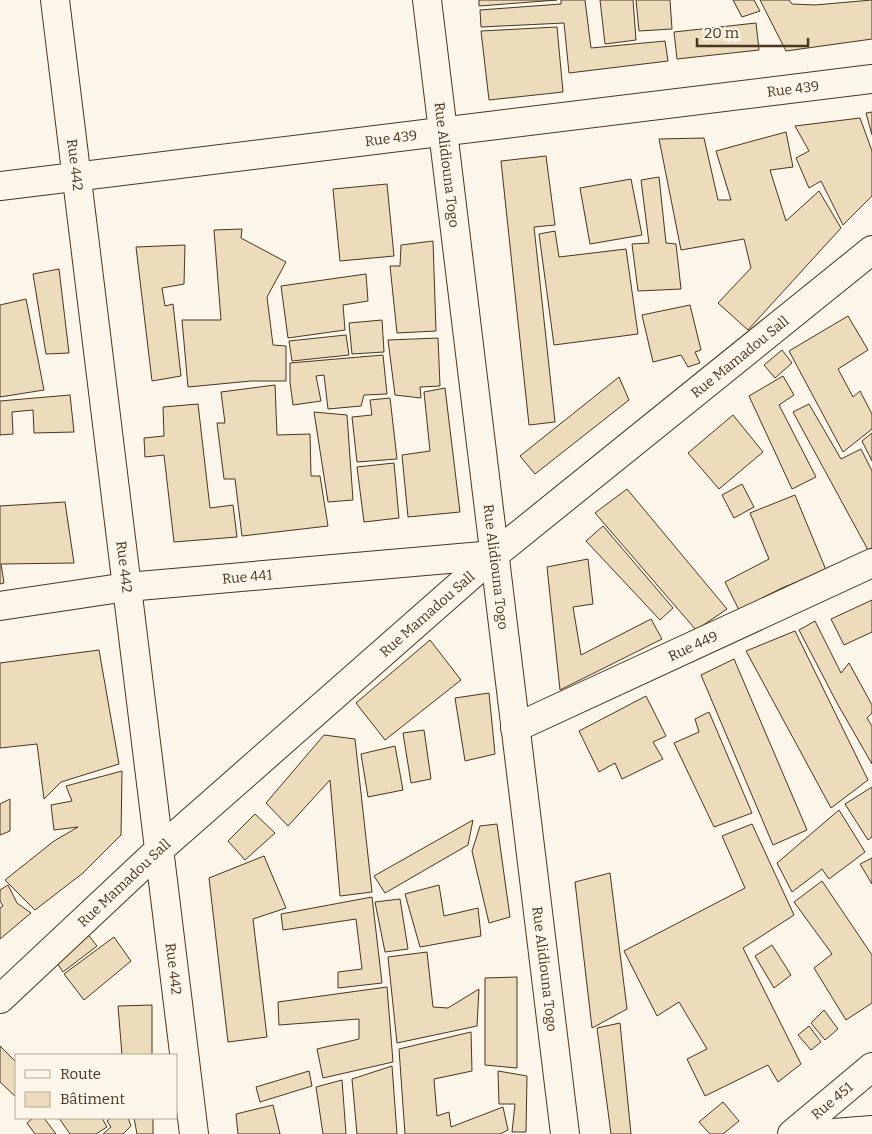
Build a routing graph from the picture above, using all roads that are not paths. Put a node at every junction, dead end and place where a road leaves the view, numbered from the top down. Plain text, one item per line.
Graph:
1 (55, 0) edge
2 (427, 0) edge
3 (872, 79) edge
4 (443, 132) junction
5 (77, 176) junction
6 (0, 186) edge
7 (872, 250) edge
8 (494, 556) junction
9 (872, 563) edge
10 (127, 587) junction
11 (0, 606) edge
12 (515, 728) junction
13 (160, 849) junction
14 (0, 999) edge
15 (872, 1067) edge
16 (872, 1130) edge
17 (194, 1134) edge
18 (565, 1134) edge
19 (792, 1134) edge
20 (821, 1134) edge

1 - 5 street, Rue 442
2 - 4 street, Rue Alidiouna Togo
3 - 4 street, Rue 439
4 - 5 street, Rue 439
4 - 8 street, Rue Alidiouna Togo
5 - 6 street, Rue 439
5 - 10 street, Rue 442
7 - 8 street, Rue Mamadou Sall
8 - 10 street, Rue 441
8 - 12 street, Rue Alidiouna Togo
8 - 13 street, Rue Mamadou Sall
9 - 12 street, Rue 449
10 - 11 street, Rue 441
10 - 13 street, Rue 442
12 - 18 street, Rue Alidiouna Togo
13 - 14 street, Rue Mamadou Sall
13 - 17 street, Rue 442
15 - 19 street, Rue 451
16 - 20 street

